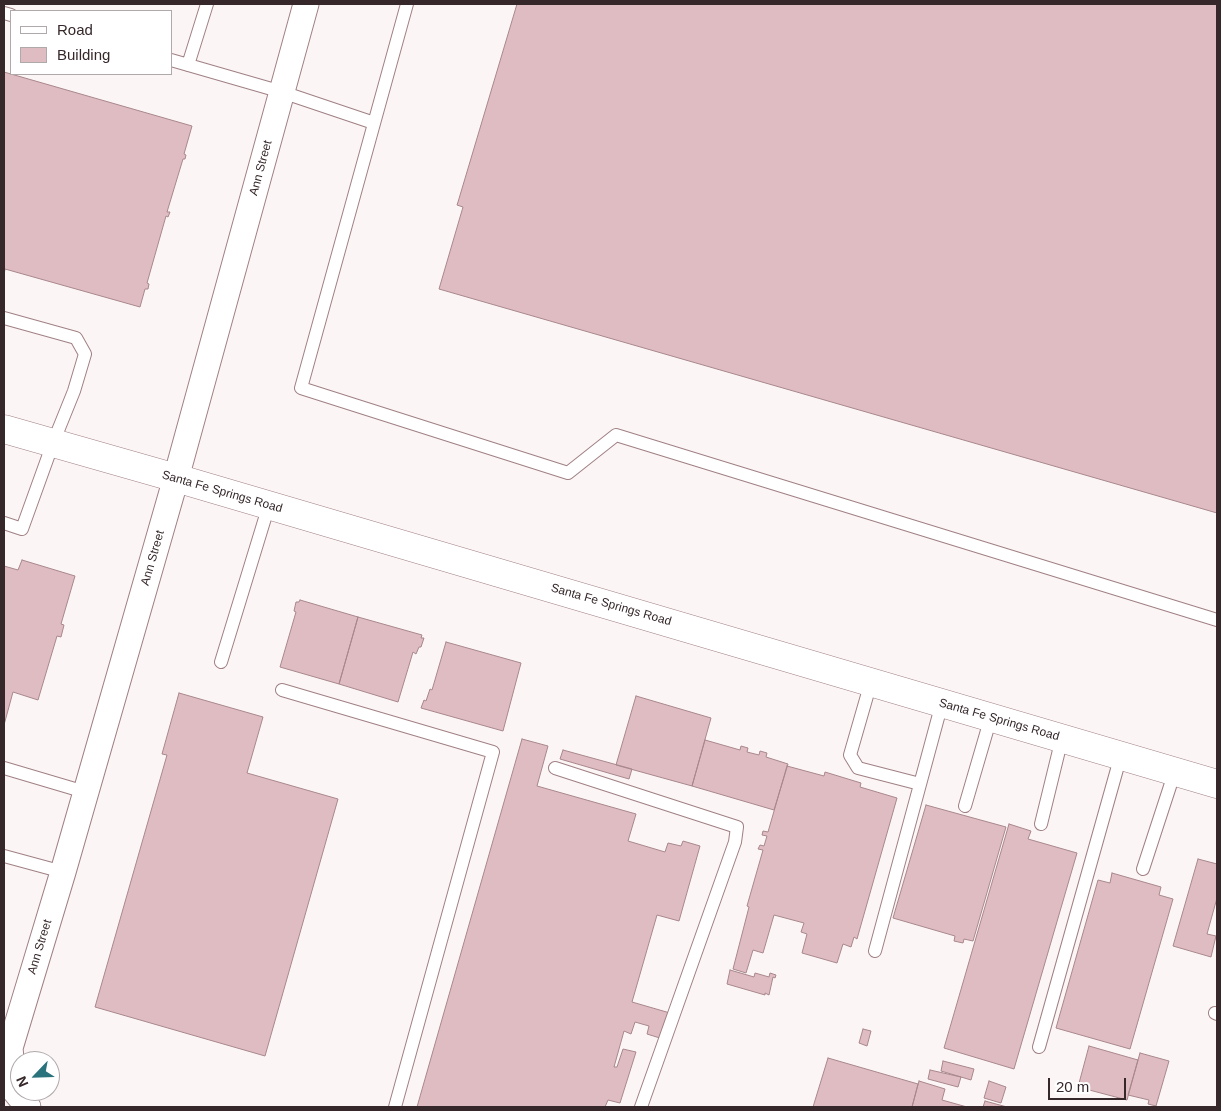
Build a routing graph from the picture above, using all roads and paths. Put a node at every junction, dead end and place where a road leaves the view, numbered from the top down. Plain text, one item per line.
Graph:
1 (207, 4) edge
2 (306, 4) edge
3 (407, 4) edge
4 (172, 60) edge
5 (188, 65) junction
6 (282, 92) junction
7 (374, 123) junction
8 (4, 318) edge
9 (4, 429) edge
10 (53, 443) junction
11 (176, 478) junction
12 (269, 505) junction
13 (4, 523) edge
14 (1217, 620) edge
15 (220, 662) dead end
16 (871, 682) junction
17 (282, 690) dead end
18 (942, 703) junction
19 (991, 717) junction
20 (1062, 738) junction
21 (1121, 755) junction
22 (4, 768) edge
23 (555, 768) dead end
24 (1175, 771) junction
25 (920, 784) junction
26 (1217, 784) edge
27 (85, 792) junction
28 (965, 806) dead end
29 (1041, 824) dead end
30 (4, 856) edge
31 (1144, 869) dead end
32 (63, 872) junction
33 (875, 951) dead end
34 (1039, 1047) dead end
35 (10, 1051) edge
36 (395, 1107) edge
37 (640, 1107) edge

1 - 5 lane
2 - 6 street, Ann Street
3 - 7 lane
4 - 5 lane
5 - 6 lane
6 - 7 lane
6 - 11 street, Ann Street
7 - 14 lane
8 - 10 lane
9 - 10 main road, Santa Fe Springs Road
10 - 11 main road, Santa Fe Springs Road
10 - 13 lane
11 - 12 main road, Santa Fe Springs Road
11 - 27 street, Ann Street
12 - 15 lane
12 - 16 main road, Santa Fe Springs Road
16 - 18 main road, Santa Fe Springs Road
16 - 25 lane
17 - 36 lane
18 - 19 main road, Santa Fe Springs Road
18 - 25 lane
19 - 20 main road, Santa Fe Springs Road
19 - 28 lane
20 - 21 main road, Santa Fe Springs Road
20 - 29 lane
21 - 24 main road, Santa Fe Springs Road
21 - 34 lane
22 - 27 lane
23 - 37 lane
24 - 26 main road, Santa Fe Springs Road
24 - 31 lane
25 - 33 lane
27 - 32 street, Ann Street
30 - 32 lane
32 - 35 street, Ann Street

